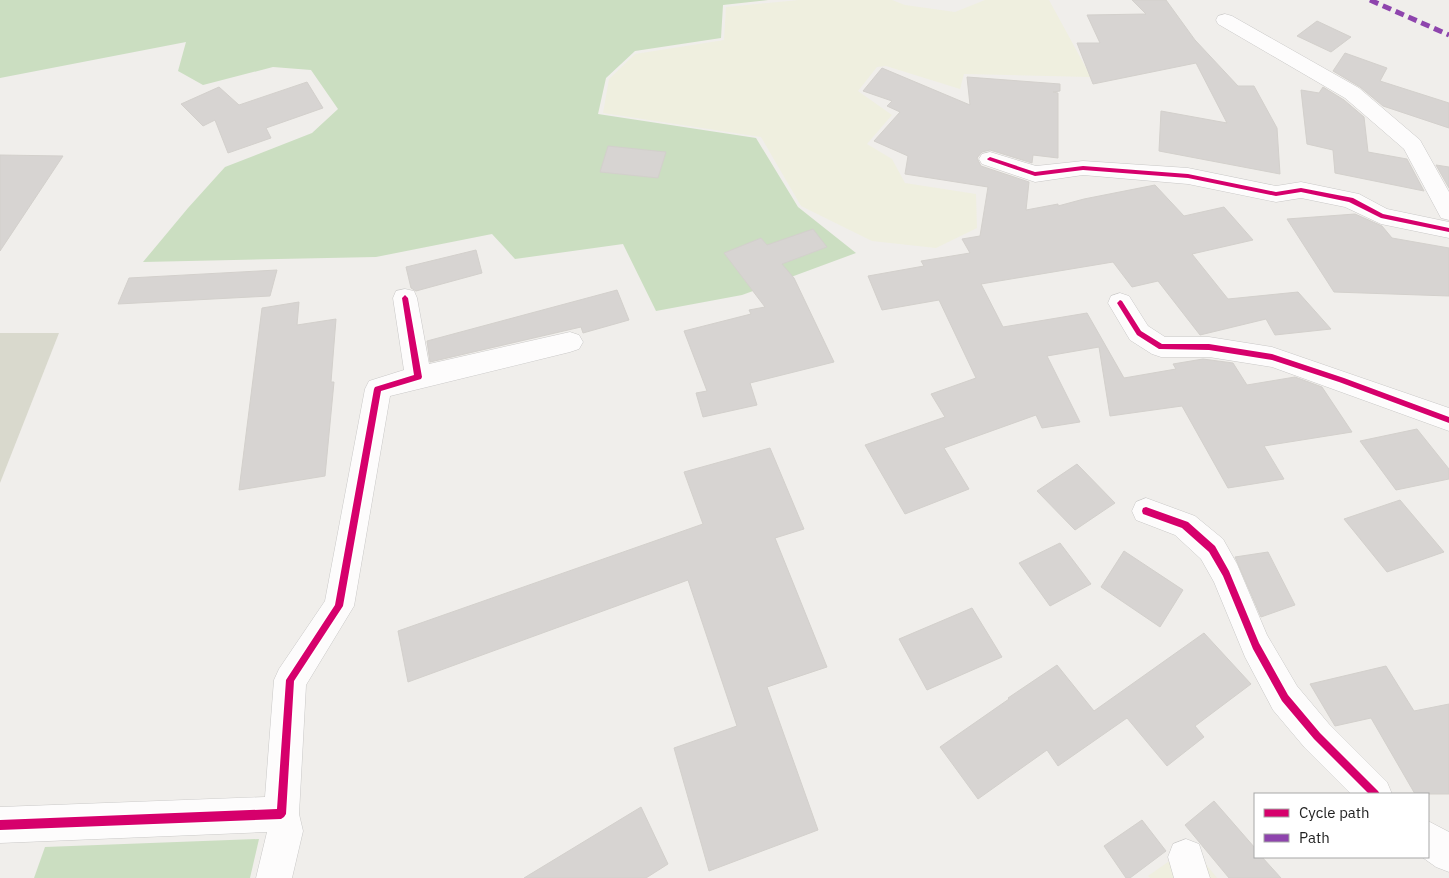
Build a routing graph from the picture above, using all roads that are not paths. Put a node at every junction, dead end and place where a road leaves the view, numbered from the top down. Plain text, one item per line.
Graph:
1 (1225, 20) dead end
2 (990, 159) dead end
3 (1449, 212) edge
4 (1449, 230) edge
5 (405, 298) dead end
6 (1120, 303) dead end
7 (570, 342) dead end
8 (418, 377) junction
9 (1449, 420) edge
10 (1146, 511) dead end
11 (1374, 793) edge
12 (281, 814) junction
13 (0, 825) edge
14 (1429, 840) edge
15 (1449, 854) edge
16 (274, 878) edge

1 - 3 street
2 - 4 street
5 - 8 street
6 - 9 street
7 - 8 street
8 - 12 street
10 - 11 street
12 - 13 street
12 - 16 street
14 - 15 street

